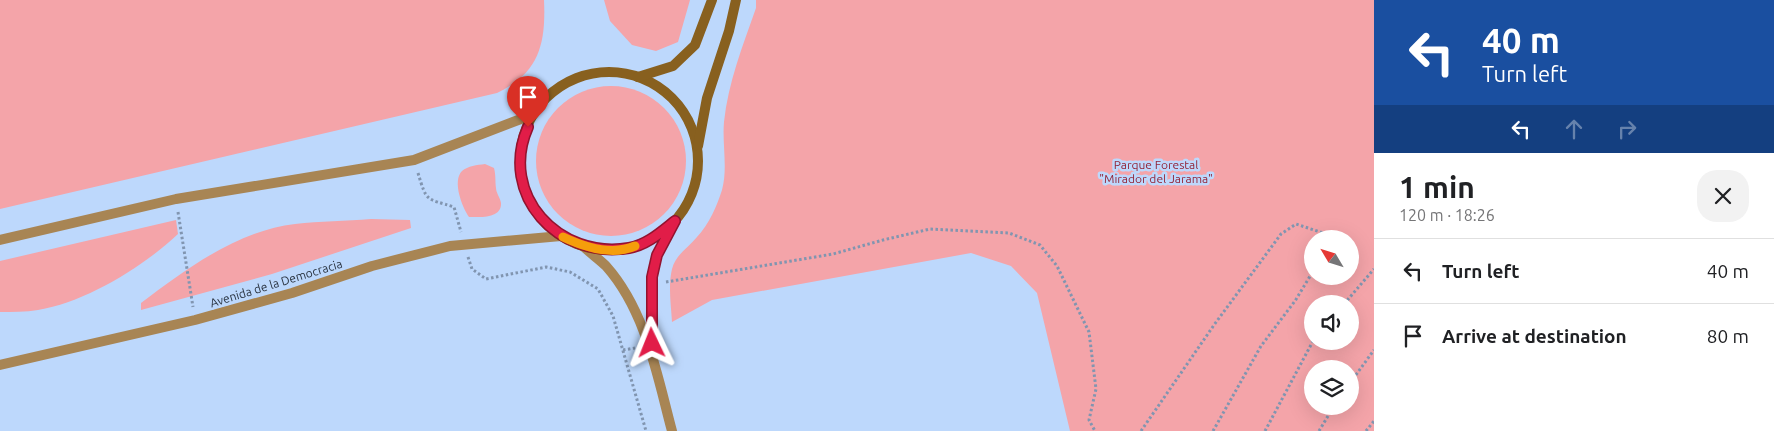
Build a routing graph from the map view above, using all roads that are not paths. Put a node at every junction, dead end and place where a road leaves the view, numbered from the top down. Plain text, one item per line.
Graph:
1 (712, 0) edge
2 (736, 0) edge
3 (638, 77) junction
4 (534, 114) junction
5 (698, 150) junction
6 (675, 221) junction
7 (561, 236) junction
8 (0, 240) edge
9 (582, 246) junction
10 (653, 358) junction
11 (0, 365) edge
12 (672, 431) edge

1 - 3 main road
2 - 5 main road
3 - 4 main road
3 - 5 main road
4 - 7 main road
4 - 8 street
5 - 6 main road
6 - 9 main road
6 - 10 street
7 - 9 main road
7 - 11 street, Avenida de la Democracia
9 - 10 street
10 - 12 street

